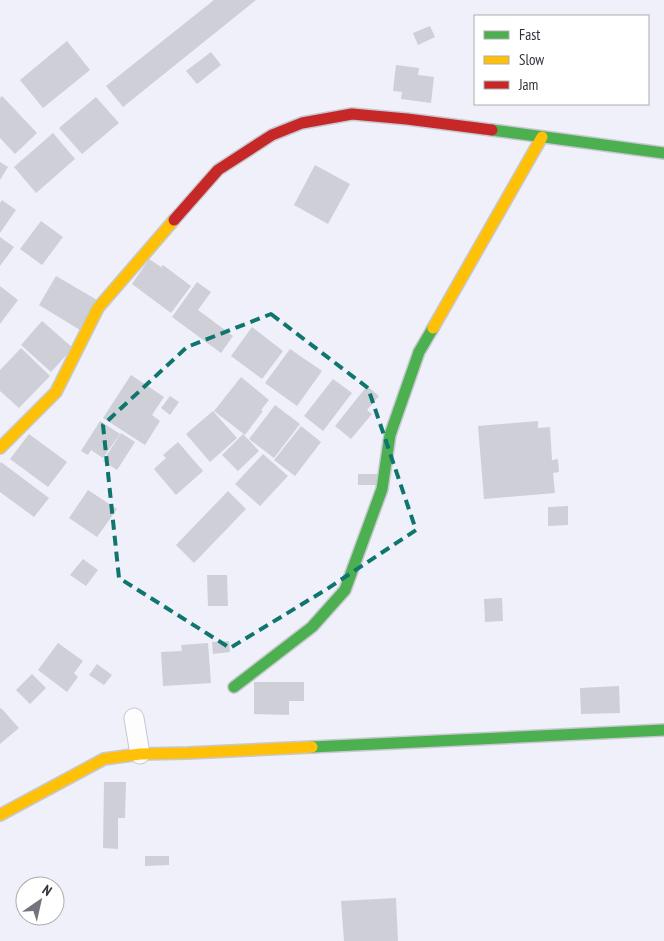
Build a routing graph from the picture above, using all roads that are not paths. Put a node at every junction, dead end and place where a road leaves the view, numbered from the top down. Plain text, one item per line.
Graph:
1 (542, 137) junction
2 (664, 153) edge
3 (0, 448) edge
4 (234, 687) dead end
5 (134, 718) dead end
6 (664, 730) edge
7 (140, 754) junction
8 (0, 815) edge

1 - 2 street
1 - 3 street
1 - 4 street
5 - 7 street
6 - 7 street
7 - 8 street

